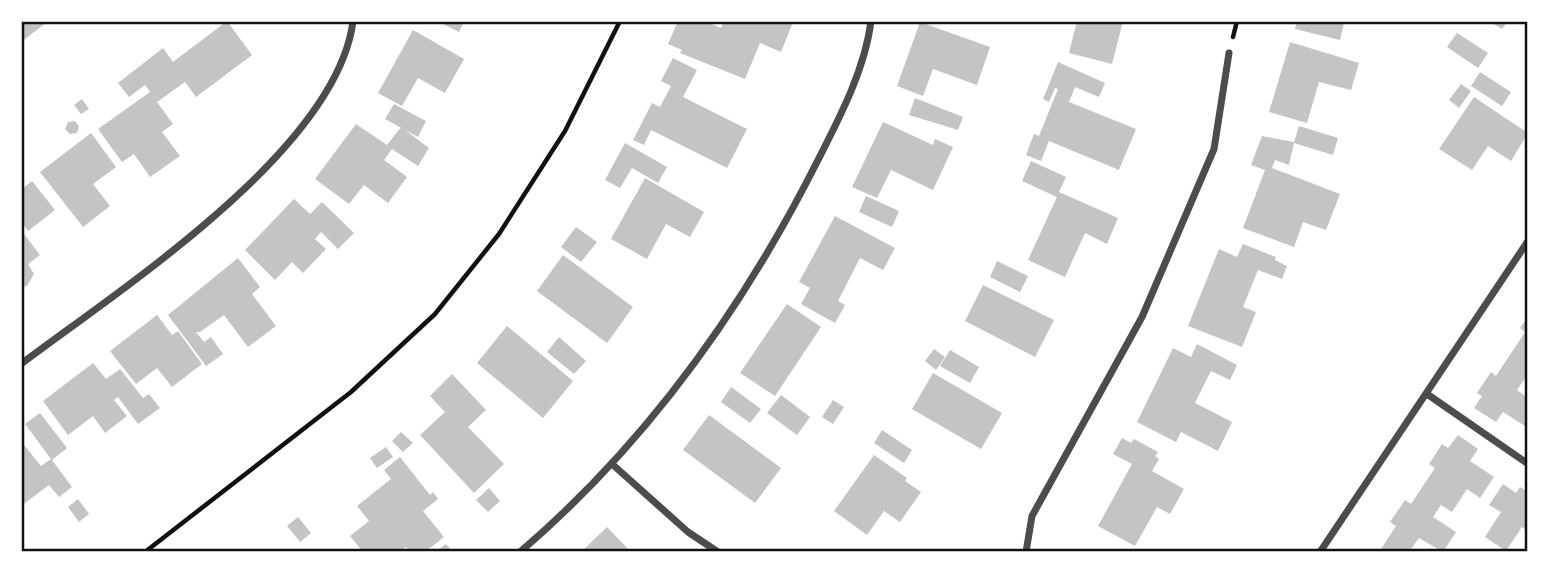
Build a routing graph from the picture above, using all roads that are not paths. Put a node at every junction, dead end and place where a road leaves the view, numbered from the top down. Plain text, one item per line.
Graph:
1 (353, 21) edge
2 (871, 21) edge
3 (1229, 53) dead end
4 (1528, 241) edge
5 (21, 364) edge
6 (1427, 394) junction
7 (611, 464) junction
8 (1528, 464) edge
9 (520, 552) edge
10 (718, 552) edge
11 (1026, 552) edge
12 (1320, 552) edge

1 - 5 street
2 - 7 street
3 - 11 street
4 - 6 street
6 - 8 street
6 - 12 street
7 - 9 street
7 - 10 street

